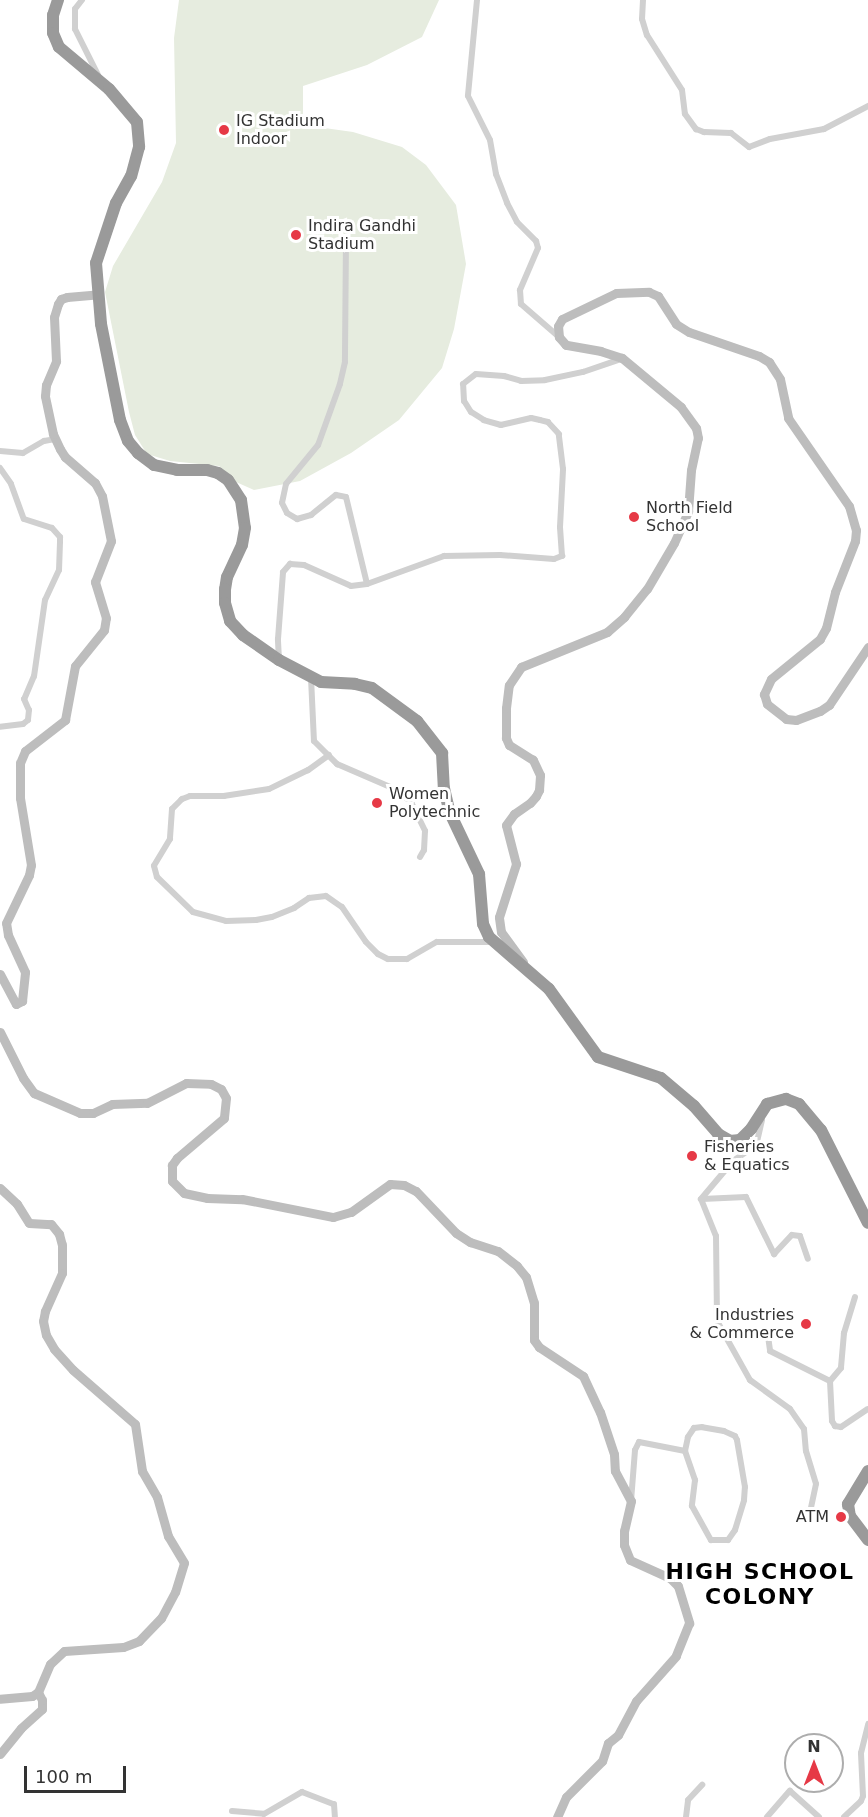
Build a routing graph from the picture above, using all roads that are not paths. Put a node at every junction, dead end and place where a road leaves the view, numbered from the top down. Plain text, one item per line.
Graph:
1 (58, 0) edge
2 (81, 0) edge
3 (477, 0) edge
4 (643, 0) edge
5 (103, 83) junction
6 (868, 106) edge
7 (346, 239) dead end
8 (99, 294) junction
9 (559, 337) junction
10 (621, 358) junction
11 (56, 439) junction
12 (0, 451) edge
13 (0, 468) edge
14 (368, 584) junction
15 (868, 647) edge
16 (279, 660) junction
17 (311, 677) junction
18 (0, 727) edge
19 (328, 755) junction
20 (420, 856) dead end
21 (494, 942) junction
22 (527, 969) junction
23 (0, 974) edge
24 (0, 1032) edge
25 (767, 1104) junction
26 (0, 1188) edge
27 (701, 1199) junction
28 (868, 1223) edge
29 (808, 1259) dead end
30 (855, 1297) dead end
31 (768, 1336) dead end
32 (830, 1381) junction
33 (868, 1409) edge
34 (685, 1451) junction
35 (867, 1471) edge
36 (631, 1501) junction
37 (810, 1516) dead end
38 (868, 1540) edge
39 (39, 1692) junction
40 (0, 1699) edge
41 (868, 1724) edge
42 (0, 1754) edge
43 (702, 1785) dead end
44 (232, 1811) dead end
45 (335, 1817) edge
46 (557, 1817) edge
47 (686, 1817) edge
48 (767, 1817) edge
49 (819, 1817) edge
50 (844, 1817) edge

1 - 5 highway
2 - 5 street
3 - 9 street
4 - 6 street
5 - 8 highway
7 - 14 street
8 - 11 street
8 - 16 highway
9 - 10 street
9 - 15 street
10 - 14 street
10 - 22 street
11 - 12 street
11 - 23 street
13 - 18 street
14 - 16 street
16 - 17 highway
17 - 19 street
17 - 21 highway
19 - 20 street
19 - 21 street
21 - 22 highway
22 - 25 highway
24 - 36 street
25 - 27 street
25 - 28 highway
26 - 39 street
27 - 29 street
27 - 37 street
30 - 32 street
31 - 32 street
32 - 33 street
34 - 34 street
34 - 36 street
35 - 38 highway
36 - 46 street
39 - 40 street
39 - 42 street
41 - 50 street
43 - 47 street
44 - 45 street
48 - 49 street

